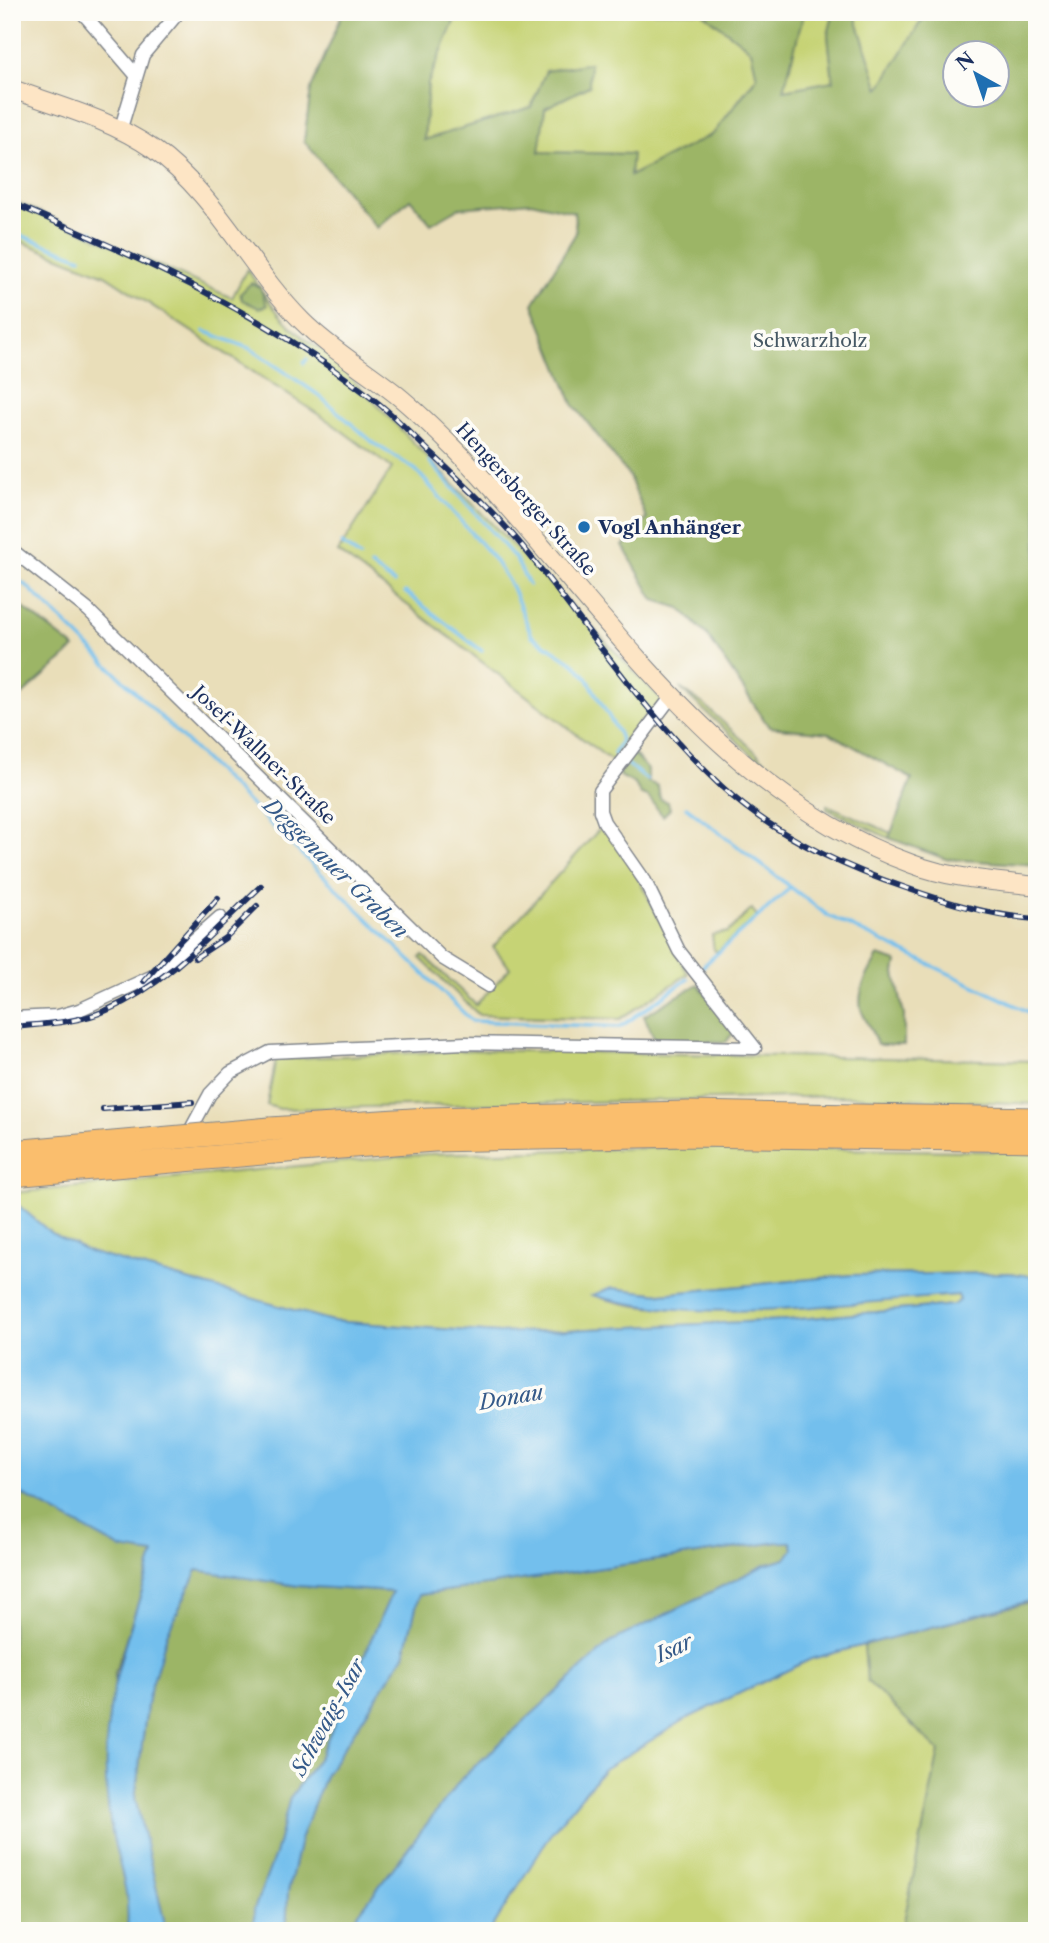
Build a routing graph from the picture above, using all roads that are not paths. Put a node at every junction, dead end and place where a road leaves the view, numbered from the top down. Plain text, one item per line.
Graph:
1 (82, 12) edge
2 (179, 12) edge
3 (136, 75) junction
4 (12, 89) edge
5 (120, 131) junction
6 (12, 550) edge
7 (672, 696) junction
8 (1037, 886) edge
9 (220, 917) dead end
10 (488, 986) dead end
11 (12, 1018) edge
12 (1037, 1119) edge
13 (1037, 1140) edge
14 (12, 1152) edge
15 (172, 1170) dead end
16 (12, 1175) edge

1 - 3 street
2 - 3 street
3 - 5 street
4 - 5 main road, Hengersberger Straße
5 - 7 main road, Hengersberger Straße
6 - 10 street, Josef-Wallner-Straße
7 - 8 main road, Hengersberger Straße
7 - 15 street
9 - 11 street
12 - 14 highway, bridge
13 - 16 highway, bridge

